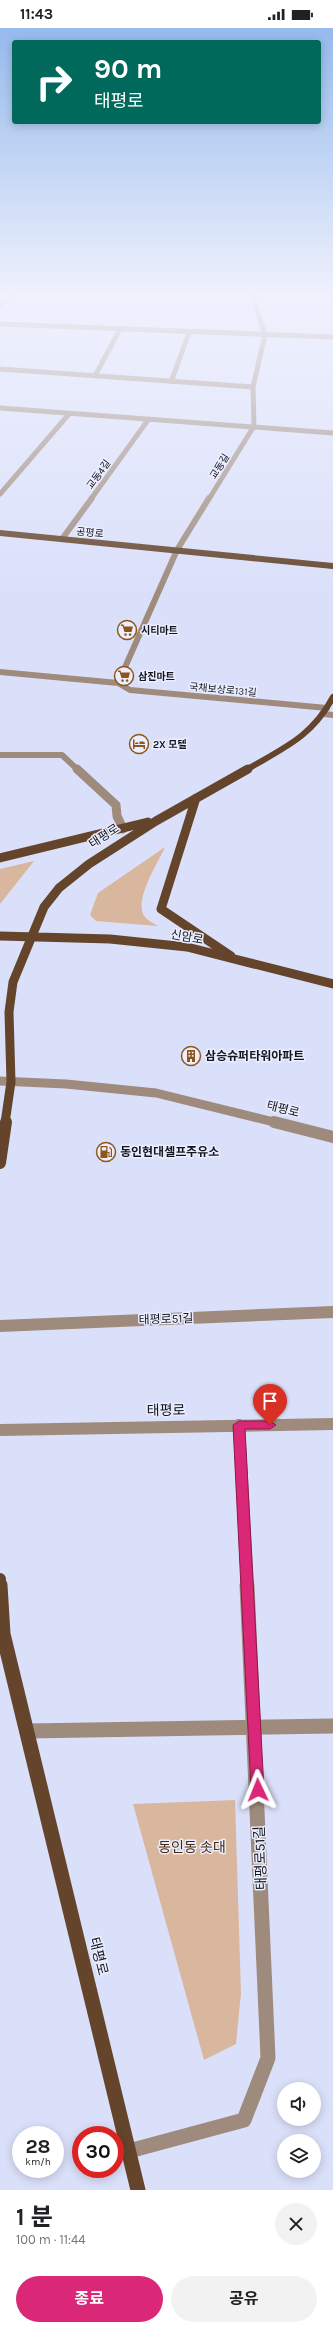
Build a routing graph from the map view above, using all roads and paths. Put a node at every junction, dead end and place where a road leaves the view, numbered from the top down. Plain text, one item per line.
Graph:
1 (253, 393) edge
2 (0, 408) edge
3 (69, 414) junction
4 (148, 420) junction
5 (254, 426) junction
6 (333, 433) edge
7 (0, 494) edge
8 (0, 534) edge
9 (62, 539) junction
10 (177, 550) junction
11 (333, 566) edge
12 (0, 672) edge
13 (118, 683) junction
14 (333, 697) edge
15 (326, 711) junction
16 (333, 715) edge
17 (0, 755) edge
18 (196, 798) junction
19 (156, 821) junction
20 (123, 828) junction
21 (0, 858) edge
22 (0, 936) edge
23 (33, 936) junction
24 (238, 960) junction
25 (333, 984) edge
26 (0, 1081) edge
27 (11, 1082) junction
28 (333, 1137) edge
29 (0, 1163) edge
30 (333, 1312) edge
31 (0, 1326) edge
32 (333, 1424) edge
33 (239, 1425) junction
34 (0, 1430) edge
35 (0, 1579) edge
36 (1, 1615) edge
37 (333, 1726) edge
38 (255, 1728) junction
39 (27, 1731) junction
40 (129, 2151) junction
41 (138, 2190) edge

1 - 5 street
2 - 3 street
3 - 4 street
3 - 7 street
4 - 5 street
4 - 9 street, 교동4길
5 - 6 street
5 - 10 street, 교동길
8 - 9 main road, 공평로
9 - 10 main road, 공평로
10 - 11 main road, 공평로
10 - 13 street
12 - 13 street, 국채보상로131길
13 - 15 street, 국채보상로131길
14 - 15 main road, 태평로
15 - 16 street, 국채보상로131길
15 - 18 main road, 태평로
17 - 20 street
18 - 19 main road, 태평로
18 - 24 main road
19 - 20 main road
19 - 23 main road, 태평로
20 - 21 main road
22 - 23 main road, 신암로
23 - 24 main road, 신암로
23 - 27 main road, 태평로
24 - 25 main road, 신암로
26 - 27 street, 태평로
27 - 28 street, 태평로
27 - 29 main road, 태평로
30 - 31 street, 태평로51길
32 - 33 street, 태평로
33 - 34 street, 태평로
33 - 38 street, 태평로51길
35 - 36 main road, 태평로
36 - 39 main road, 태평로
37 - 38 street
38 - 39 street
38 - 40 street, 태평로51길
39 - 40 main road, 태평로
40 - 41 main road, 태평로

